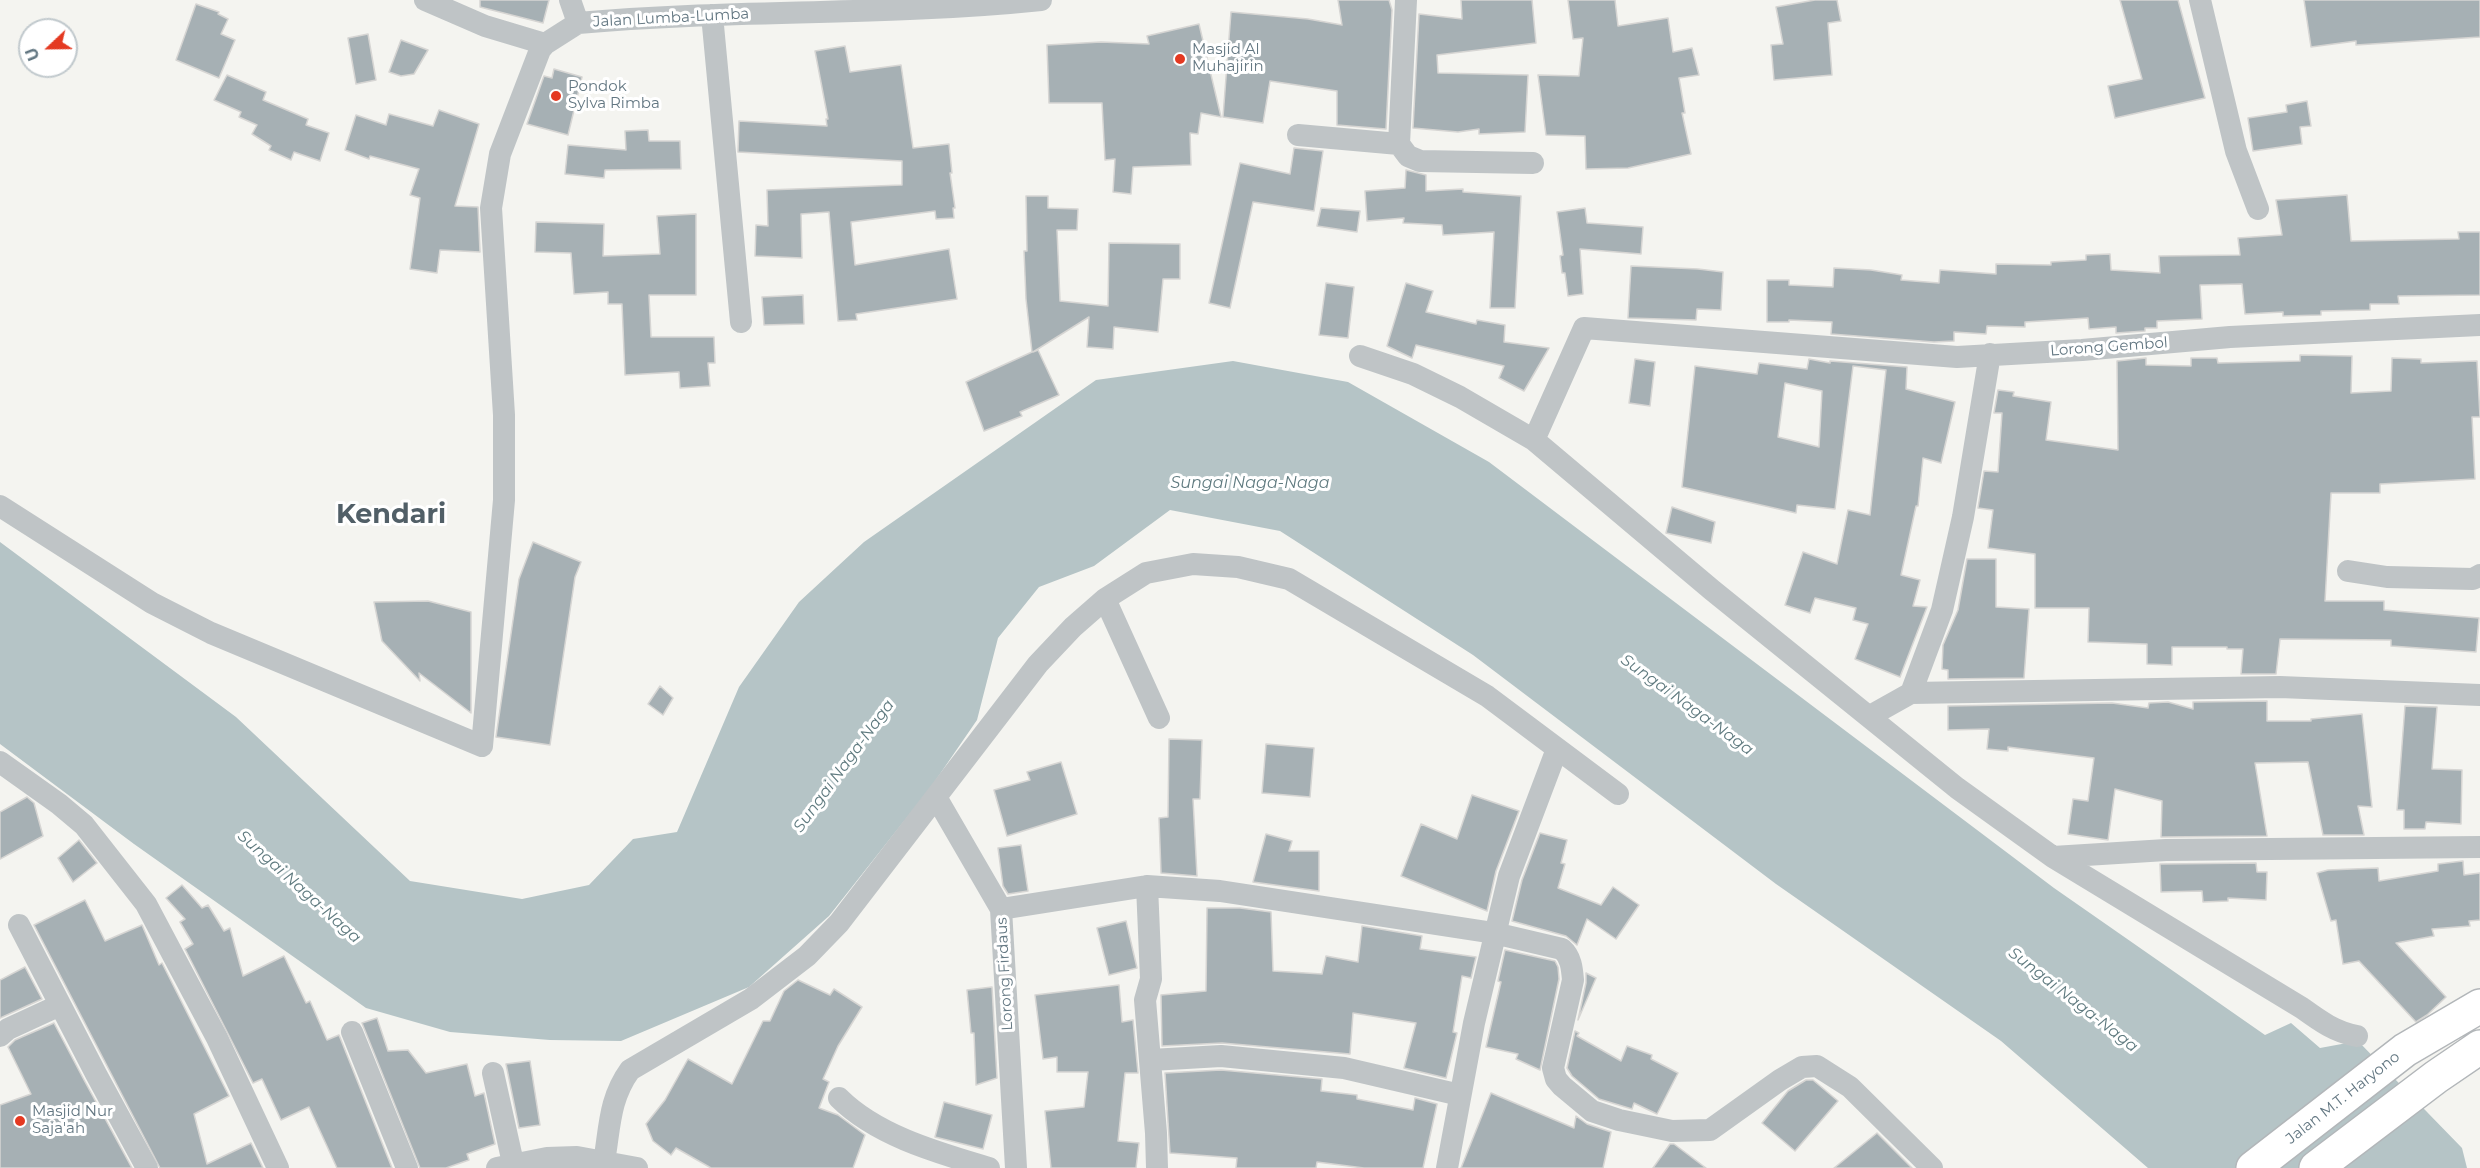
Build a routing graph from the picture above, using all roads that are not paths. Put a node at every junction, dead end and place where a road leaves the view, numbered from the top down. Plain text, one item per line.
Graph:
1 (424, 0) edge
2 (570, 0) edge
3 (1041, 0) edge
4 (1406, 0) edge
5 (2200, 0) edge
6 (910, 4) edge
7 (814, 6) edge
8 (712, 15) junction
9 (578, 24) junction
10 (545, 44) junction
11 (1298, 135) dead end
12 (1400, 144) junction
13 (1533, 163) dead end
14 (2258, 209) dead end
15 (741, 322) dead end
16 (2480, 326) edge
17 (1990, 354) junction
18 (1360, 356) dead end
19 (1534, 440) junction
20 (0, 506) edge
21 (2348, 571) dead end
22 (2480, 574) edge
23 (1105, 599) junction
24 (1911, 693) junction
25 (2480, 695) edge
26 (1870, 716) junction
27 (1159, 718) dead end
28 (1557, 749) junction
29 (0, 762) edge
30 (1618, 794) dead end
31 (936, 797) junction
32 (2480, 848) edge
33 (2053, 857) junction
34 (1147, 886) junction
35 (1001, 909) junction
36 (19, 925) dead end
37 (1494, 933) junction
38 (60, 1005) junction
39 (2480, 1006) edge
40 (352, 1032) dead end
41 (0, 1036) edge
42 (2358, 1036) dead end
43 (2480, 1047) edge
44 (1151, 1060) junction
45 (493, 1073) dead end
46 (1460, 1095) junction
47 (839, 1098) dead end
48 (604, 1162) junction
49 (505, 1166) edge
50 (147, 1168) edge
51 (278, 1168) edge
52 (407, 1168) edge
53 (637, 1168) edge
54 (989, 1168) edge
55 (1016, 1168) edge
56 (1156, 1168) edge
57 (1447, 1168) edge
58 (1932, 1168) edge
59 (2253, 1168) edge
60 (2316, 1168) edge

1 - 10 street
2 - 9 street, Jalan Lumba-Lumba
3 - 6 street, Jalan Lumba-Lumba
4 - 12 street
5 - 14 street
6 - 7 street, Jalan Lumba-Lumba
7 - 8 street, Jalan Lumba-Lumba
8 - 9 street, Jalan Lumba-Lumba
8 - 15 street
9 - 10 street
10 - 20 street
11 - 12 street
12 - 13 street
16 - 17 street, Lorong Gembol
17 - 19 street, Lorong Gembol
17 - 24 street
18 - 19 street
19 - 26 street
21 - 22 street
23 - 27 street
23 - 28 street
23 - 31 street
24 - 25 street
24 - 26 street
26 - 33 street
28 - 30 street
28 - 37 street
29 - 51 street
31 - 35 street, Lorong Firdaus
31 - 48 street
32 - 33 street
33 - 42 street
34 - 35 street
34 - 37 street
34 - 44 street
35 - 55 street, Lorong Firdaus
36 - 38 street
37 - 46 street
37 - 58 street
38 - 41 street
38 - 50 street
39 - 59 highway, Jalan M.T. Haryono
40 - 52 street
43 - 60 highway
44 - 46 street
44 - 56 street
45 - 49 street
46 - 57 street
47 - 54 street
48 - 49 street
48 - 53 street

